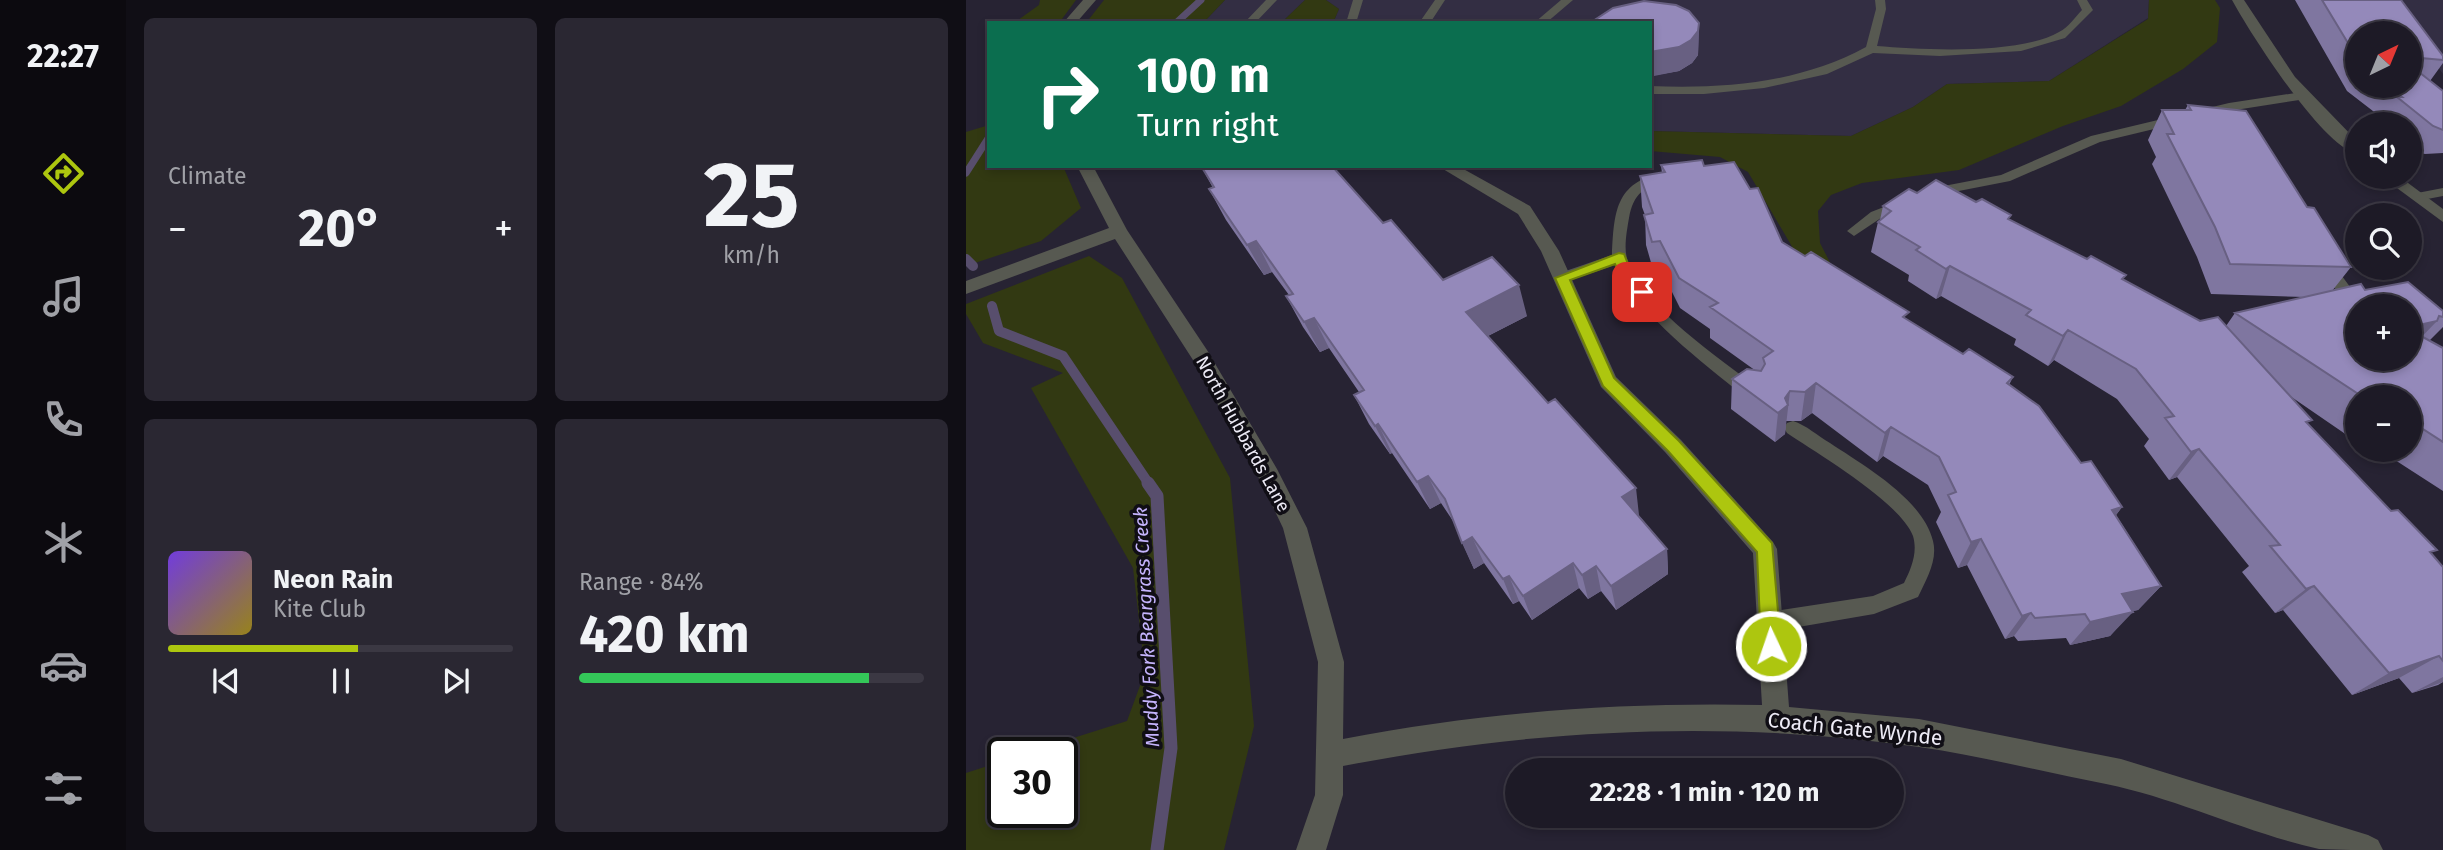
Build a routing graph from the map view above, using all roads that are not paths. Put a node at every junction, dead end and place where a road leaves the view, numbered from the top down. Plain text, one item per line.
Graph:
1 (1090, 0) edge
2 (1272, 0) edge
3 (1358, 0) edge
4 (1440, 0) edge
5 (1567, 0) edge
6 (1880, 0) edge
7 (2082, 0) edge
8 (2238, 0) edge
9 (1071, 21) edge
10 (1251, 21) edge
11 (1351, 21) edge
12 (1425, 21) edge
13 (1541, 21) edge
14 (1871, 49) junction
15 (1652, 90) edge
16 (2302, 96) junction
17 (2345, 137) edge
18 (1086, 168) edge
19 (1450, 168) edge
20 (1676, 176) edge
21 (2406, 189) edge
22 (2443, 192) edge
23 (2417, 197) junction
24 (2443, 217) edge
25 (1119, 231) junction
26 (1854, 231) dead end
27 (2319, 248) edge
28 (1619, 258) junction
29 (1562, 278) junction
30 (966, 288) edge
31 (2347, 294) edge
32 (1752, 393) edge
33 (1793, 428) dead end
34 (1769, 622) junction
35 (1776, 719) junction
36 (1330, 755) junction
37 (1311, 850) edge
38 (2368, 850) edge

1 - 9 street
2 - 10 lane
3 - 11 lane
4 - 12 lane
5 - 13 lane
6 - 14 lane
7 - 14 lane
8 - 16 street
14 - 15 lane
16 - 17 street
16 - 26 lane
18 - 25 street, North Hubbards Lane
19 - 29 street
20 - 28 lane
21 - 23 street
22 - 23 lane
23 - 24 street
25 - 30 street
25 - 36 street, North Hubbards Lane
27 - 31 lane
28 - 29 lane
28 - 32 lane
29 - 34 street
33 - 34 lane
34 - 35 street
35 - 36 street, Coach Gate Wynde
35 - 38 street, Coach Gate Wynde
36 - 37 street, North Hubbards Lane

